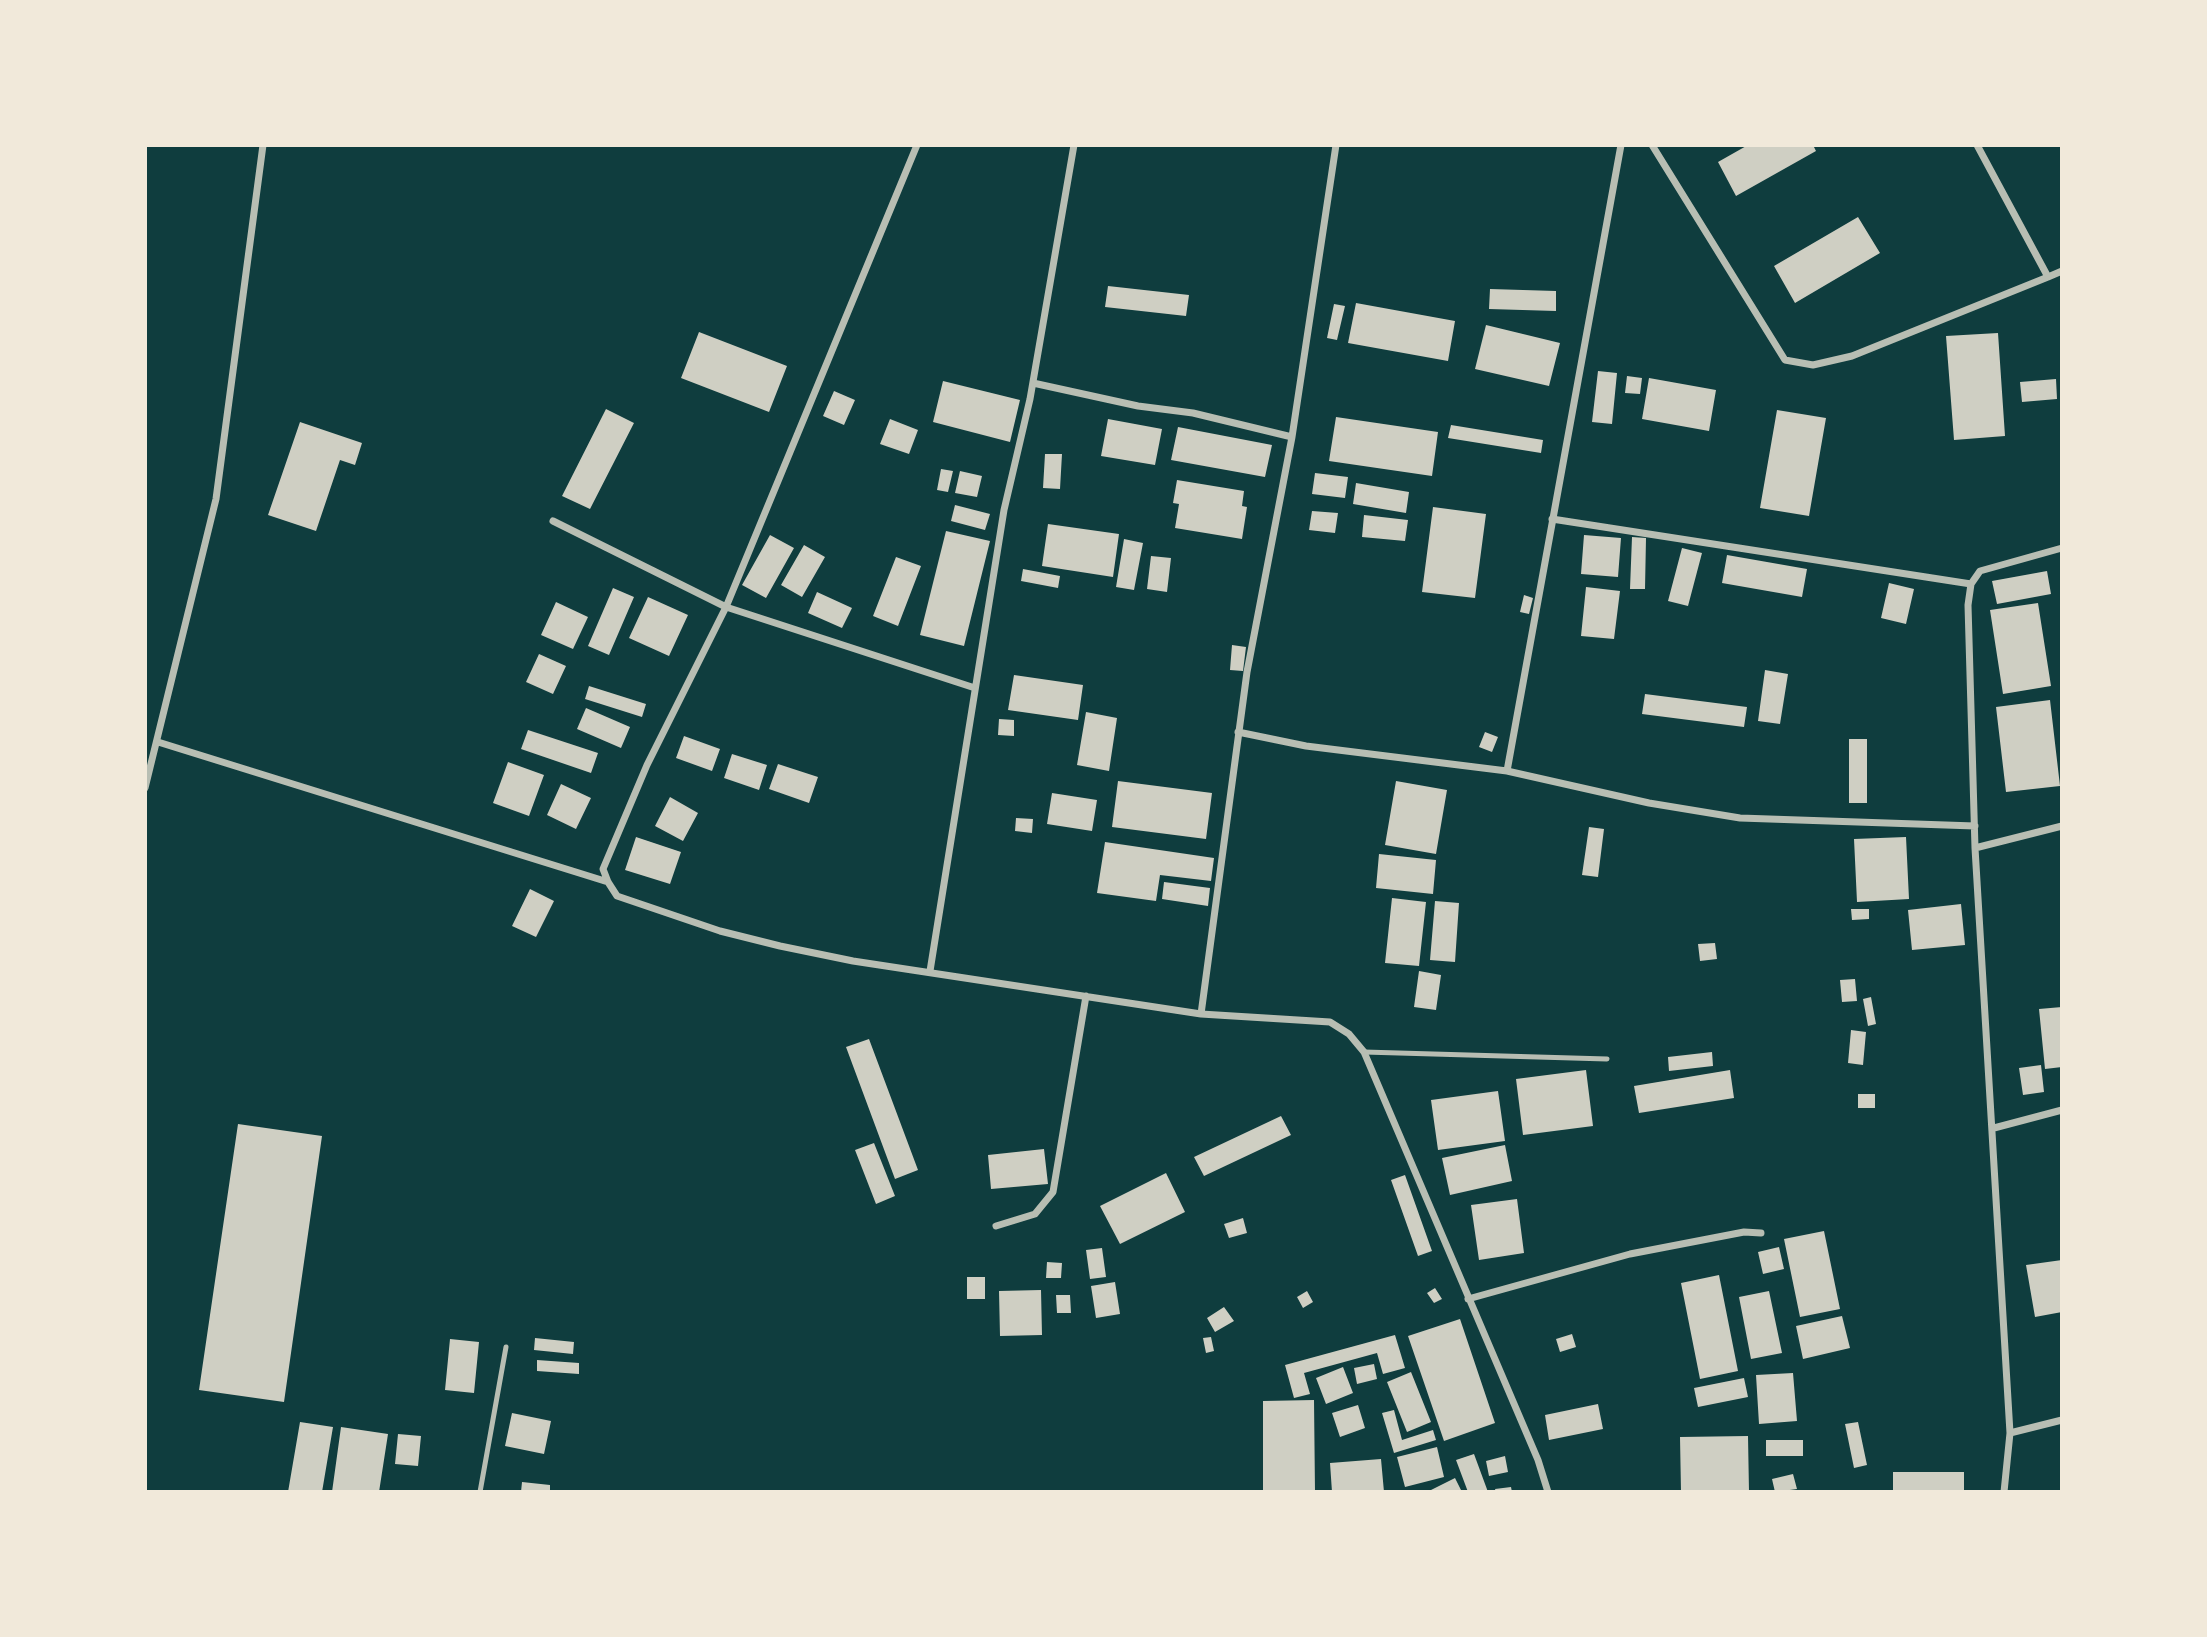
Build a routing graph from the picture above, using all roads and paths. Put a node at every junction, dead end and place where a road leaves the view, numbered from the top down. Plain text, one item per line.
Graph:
1 (263, 145) edge
2 (917, 145) edge
3 (1074, 145) edge
4 (1336, 145) edge
5 (1620, 145) edge
6 (1652, 145) edge
7 (1977, 145) edge
8 (2062, 271) edge
9 (2048, 277) junction
10 (1033, 383) junction
11 (1292, 437) junction
12 (1552, 519) junction
13 (553, 521) dead end
14 (2062, 548) edge
15 (1971, 584) junction
16 (726, 607) junction
17 (975, 688) junction
18 (1238, 732) junction
19 (158, 742) junction
20 (1507, 771) junction
21 (145, 788) edge
22 (1975, 826) junction
23 (2062, 826) edge
24 (1975, 848) junction
25 (608, 882) junction
26 (930, 971) junction
27 (1086, 996) junction
28 (1201, 1014) junction
29 (1364, 1052) junction
30 (1607, 1059) dead end
31 (2062, 1110) edge
32 (1994, 1128) junction
33 (996, 1226) dead end
34 (1761, 1233) dead end
35 (1468, 1299) junction
36 (506, 1347) dead end
37 (2062, 1420) edge
38 (2010, 1433) junction
39 (480, 1492) edge
40 (1548, 1492) edge
41 (2004, 1492) edge

1 - 19 street
2 - 16 street
3 - 10 street
4 - 11 street
5 - 12 street
6 - 9 street
7 - 9 street
8 - 9 street
10 - 11 street
10 - 17 street
11 - 18 street
12 - 15 street
12 - 20 street
13 - 16 street
14 - 15 street
15 - 22 street
16 - 17 street
16 - 25 street
17 - 26 street
18 - 20 street
18 - 28 street
19 - 21 street
19 - 25 street
20 - 22 street
22 - 24 street
23 - 24 street
24 - 32 street
25 - 26 street
26 - 27 street
27 - 28 street
27 - 33 street
28 - 29 street
29 - 30 lane
29 - 35 street
31 - 32 street
32 - 38 street
34 - 35 street
35 - 40 street
36 - 39 lane
37 - 38 street
38 - 41 street

